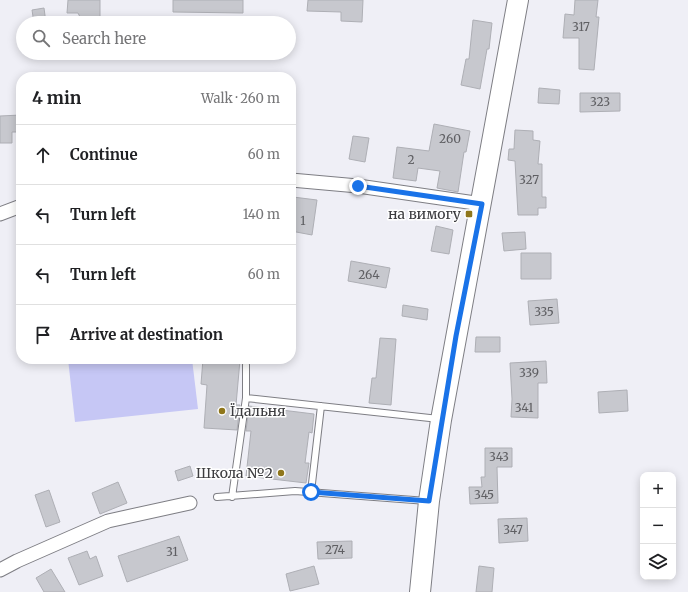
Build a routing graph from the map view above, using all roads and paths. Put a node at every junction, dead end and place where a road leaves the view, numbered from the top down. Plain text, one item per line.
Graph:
1 (518, 0) edge
2 (296, 180) edge
3 (482, 204) junction
4 (16, 208) edge
5 (0, 214) edge
6 (246, 365) dead end
7 (246, 398) junction
8 (321, 406) junction
9 (441, 420) junction
10 (311, 492) junction
11 (232, 496) junction
12 (217, 497) dead end
13 (429, 501) junction
14 (190, 504) dead end
15 (0, 570) edge
16 (420, 592) edge

1 - 3 main road
2 - 3 street
3 - 9 main road
4 - 5 street
6 - 7 lane
7 - 8 lane
7 - 11 lane
8 - 9 lane
8 - 10 lane
9 - 13 main road
10 - 11 lane
10 - 13 lane
11 - 12 lane
13 - 16 main road
14 - 15 street

